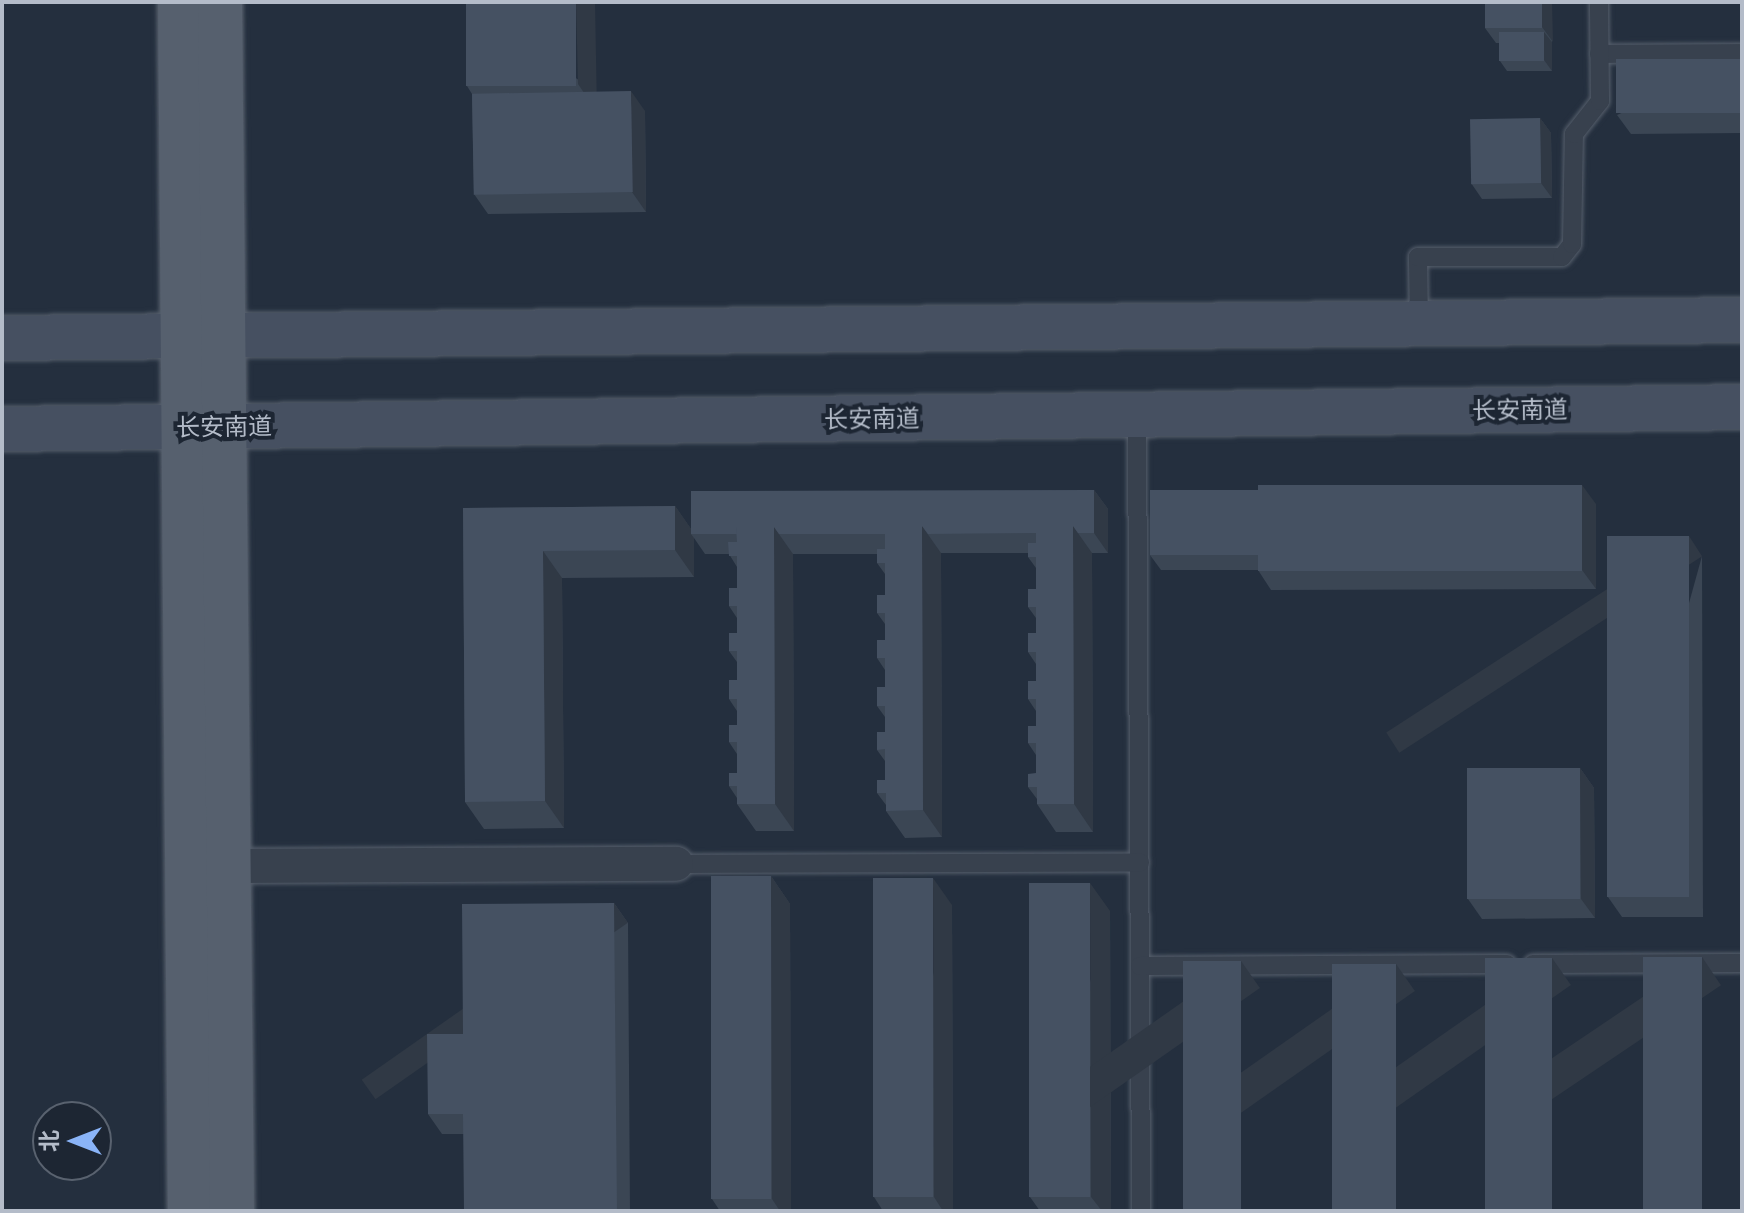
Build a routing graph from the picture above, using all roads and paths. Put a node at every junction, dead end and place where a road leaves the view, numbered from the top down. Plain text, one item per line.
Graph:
1 (180, 2) edge
2 (220, 2) edge
3 (1599, 2) edge
4 (1742, 53) edge
5 (1599, 54) junction
6 (1742, 320) edge
7 (1419, 323) junction
8 (203, 336) junction
9 (2, 338) edge
10 (1742, 407) edge
11 (1137, 416) junction
12 (204, 427) junction
13 (2, 429) edge
14 (1140, 862) junction
15 (676, 864) joint
16 (229, 866) junction
17 (1742, 963) edge
18 (1140, 966) junction
19 (190, 1211) edge
20 (232, 1211) edge
21 (1141, 1211) edge

1 - 8 main road
2 - 8 main road
3 - 5 lane
4 - 5 lane
5 - 7 lane
6 - 7 main road
7 - 8 main road
8 - 9 main road
8 - 12 main road
10 - 11 main road, 长安南道
11 - 12 main road, 长安南道
11 - 14 lane
12 - 13 main road, 长安南道
12 - 16 main road
12 - 19 main road
14 - 15 lane
14 - 18 lane
15 - 16 street
16 - 20 main road
17 - 18 lane
18 - 21 lane

